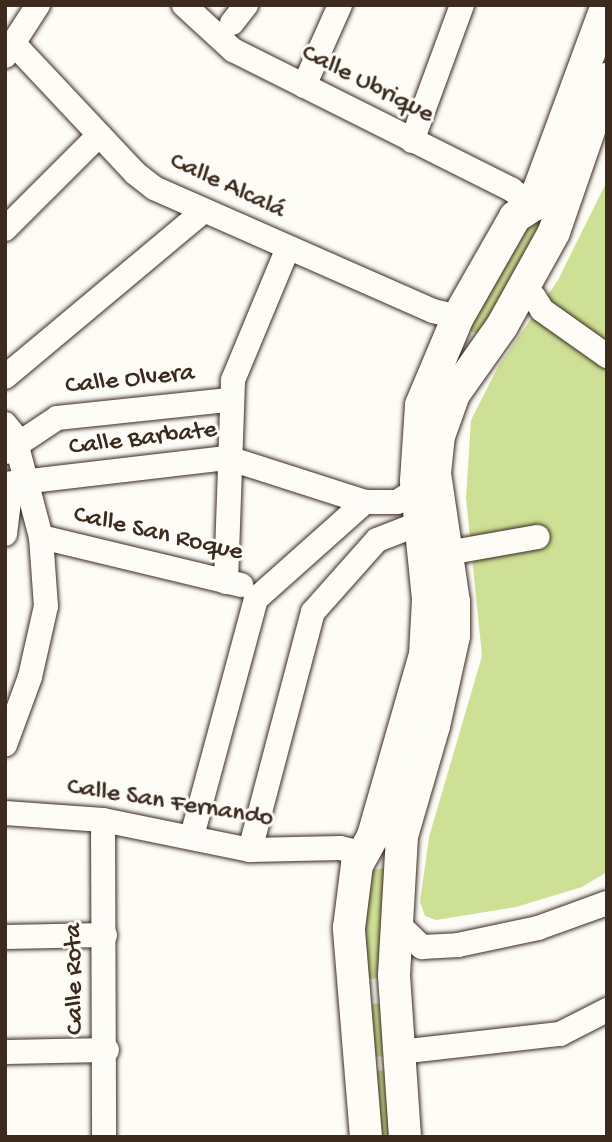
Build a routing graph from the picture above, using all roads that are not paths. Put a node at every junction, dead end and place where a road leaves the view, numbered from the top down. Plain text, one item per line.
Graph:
1 (38, 5) edge
2 (184, 5) edge
3 (340, 5) edge
4 (462, 5) edge
5 (607, 5) edge
6 (10, 50) edge
7 (607, 79) edge
8 (303, 86) junction
9 (99, 135) junction
10 (412, 141) junction
11 (531, 205) junction
12 (202, 212) junction
13 (5, 229) edge
14 (554, 232) junction
15 (288, 248) junction
16 (534, 297) dead end
17 (458, 317) junction
18 (496, 335) junction
19 (607, 356) edge
20 (5, 377) edge
21 (229, 400) junction
22 (9, 440) edge
23 (228, 458) junction
24 (14, 485) edge
25 (417, 489) junction
26 (365, 502) junction
27 (418, 524) junction
28 (5, 534) edge
29 (41, 537) junction
30 (538, 537) dead end
31 (447, 553) junction
32 (226, 582) junction
33 (262, 590) junction
34 (5, 745) edge
35 (5, 813) edge
36 (103, 820) junction
37 (192, 836) junction
38 (250, 850) junction
39 (366, 854) junction
40 (401, 867) junction
41 (607, 903) edge
42 (105, 934) junction
43 (5, 937) edge
44 (405, 962) junction
45 (350, 971) junction
46 (607, 1010) edge
47 (107, 1050) junction
48 (5, 1052) edge
49 (399, 1052) junction
50 (104, 1137) edge
51 (366, 1137) edge
52 (405, 1137) edge

1 - 6 street
2 - 8 street, Calle Ubrique
3 - 8 street
4 - 10 street
5 - 11 main road
6 - 9 street, Calle Alcalá
7 - 14 main road
8 - 10 street, Calle Ubrique
9 - 12 street, Calle Alcalá
9 - 13 street
10 - 11 street, Calle Ubrique
11 - 14 main road
11 - 17 main road
12 - 15 street, Calle Alcalá
12 - 20 street
14 - 18 main road
15 - 17 street, Calle Alcalá
15 - 21 street
16 - 19 street
17 - 18 main road
17 - 25 main road
18 - 31 main road
21 - 22 street, Calle Olvera
21 - 23 street
22 - 24 street
23 - 24 street, Calle Barbate
23 - 26 street, Calle Barbate
23 - 32 street
24 - 28 street
24 - 29 street
25 - 26 street
25 - 27 main road
26 - 33 street
27 - 38 street
27 - 39 main road
29 - 32 street, Calle San Roque
29 - 34 street
30 - 31 street
31 - 40 main road
32 - 33 street, Calle San Roque
33 - 37 street
35 - 36 street, Calle San Fernando
36 - 37 street, Calle San Fernando
36 - 42 street, Calle Rota
37 - 38 street, Calle San Fernando
38 - 39 street, Calle San Fernando
39 - 40 main road
39 - 45 main road
40 - 44 main road
41 - 44 street
42 - 43 street
42 - 47 street, Calle Rota
44 - 45 main road
44 - 49 main road
45 - 51 main road
46 - 49 street
47 - 48 street
47 - 50 street, Calle Rota
49 - 52 main road

